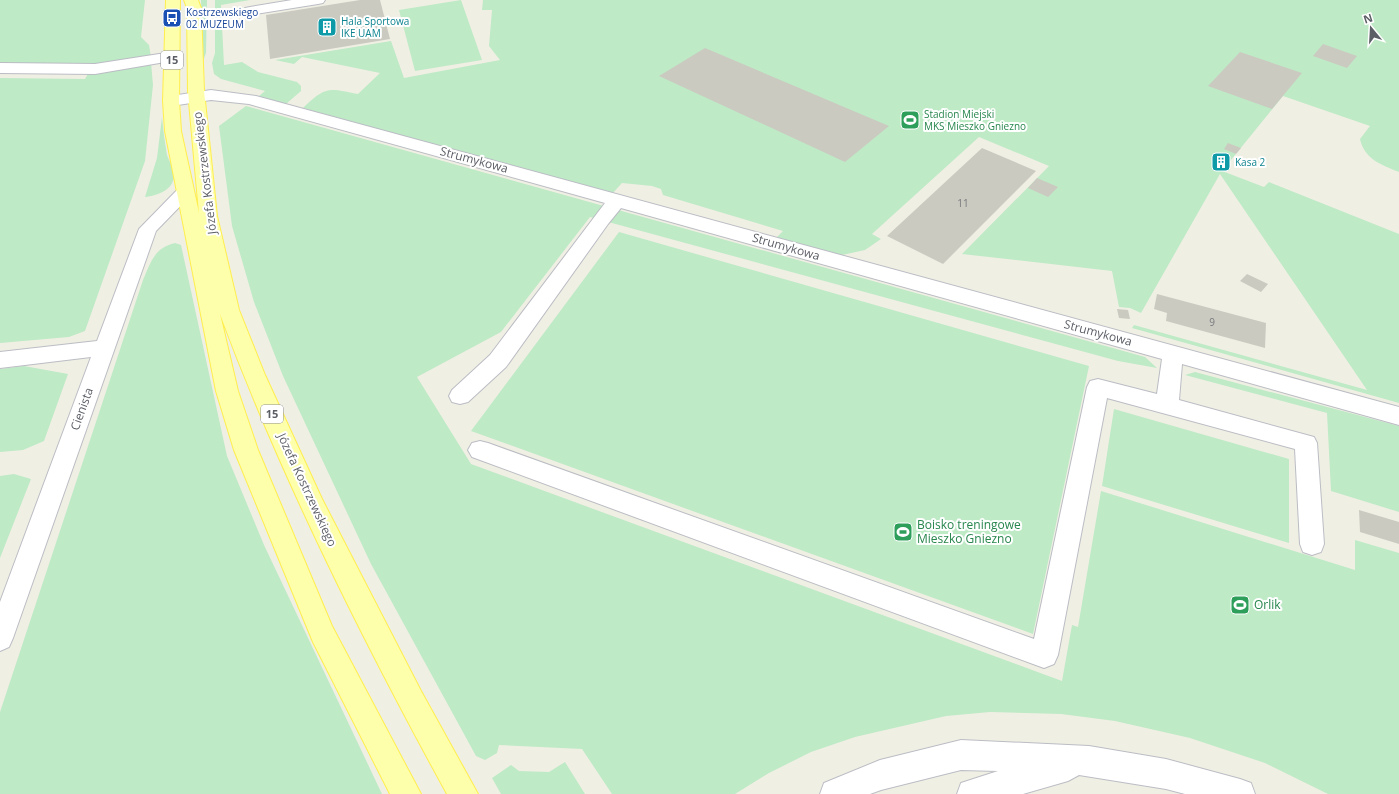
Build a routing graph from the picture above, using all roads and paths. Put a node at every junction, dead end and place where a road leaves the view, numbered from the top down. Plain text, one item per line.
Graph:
1 (173, 0) edge
2 (191, 0) edge
3 (318, 0) edge
4 (250, 11) dead end
5 (172, 57) junction
6 (0, 68) edge
7 (196, 96) junction
8 (171, 101) junction
9 (185, 192) junction
10 (618, 200) junction
11 (104, 348) junction
12 (1173, 354) junction
13 (0, 360) edge
14 (460, 396) dead end
15 (1167, 405) junction
16 (1399, 416) edge
17 (480, 450) dead end
18 (1312, 544) dead end
19 (0, 638) edge
20 (1089, 761) junction
21 (406, 794) edge
22 (463, 794) edge
23 (835, 794) edge
24 (972, 794) edge
25 (1240, 794) edge

1 - 5 main road, Józefa Kostrzewskiego / 15
2 - 7 main road, Józefa Kostrzewskiego / 15
3 - 4 street
5 - 6 street
5 - 8 main road, Józefa Kostrzewskiego / 15
7 - 8 street, Strumykowa
7 - 10 street, Strumykowa
7 - 22 main road, Józefa Kostrzewskiego / 15
8 - 9 main road, Józefa Kostrzewskiego / 15
9 - 11 street, Cienista
9 - 21 main road, Józefa Kostrzewskiego / 15
10 - 12 street, Strumykowa
10 - 14 street
11 - 13 street
11 - 19 street, Cienista
12 - 15 street
12 - 16 street, Strumykowa
15 - 17 street
15 - 18 street
20 - 23 street
20 - 24 street
20 - 25 street

